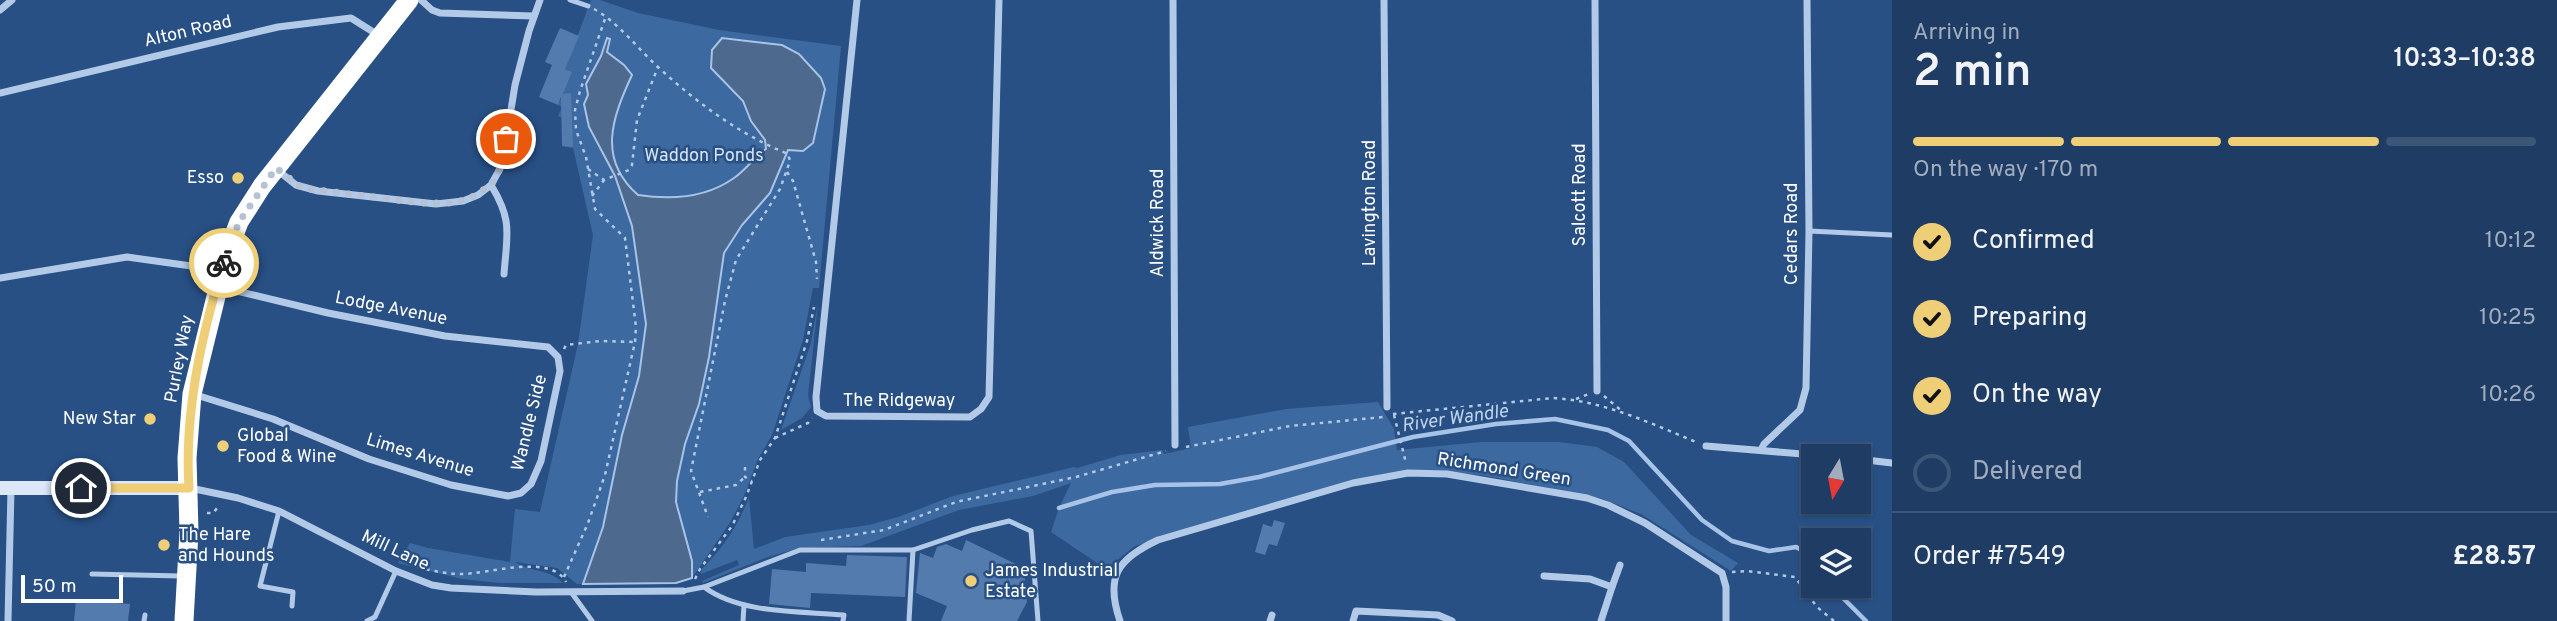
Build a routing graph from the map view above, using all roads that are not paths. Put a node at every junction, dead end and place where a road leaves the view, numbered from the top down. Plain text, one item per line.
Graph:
1 (12, 0) edge
2 (409, 0) edge
3 (421, 0) edge
4 (540, 0) edge
5 (570, 0) edge
6 (857, 0) edge
7 (999, 0) edge
8 (1173, 0) edge
9 (1384, 0) edge
10 (1595, 0) edge
11 (1807, 0) edge
12 (588, 6) road end
13 (0, 10) edge
14 (534, 16) junction
15 (380, 36) junction
16 (0, 93) edge
17 (276, 168) junction
18 (491, 185) junction
19 (1809, 231) junction
20 (1892, 234) edge
21 (215, 274) junction
22 (504, 274) dead end
23 (0, 278) edge
24 (558, 357) joint
25 (1597, 391) dead end
26 (192, 394) junction
27 (1383, 407) dead end
28 (1706, 446) road end
29 (1173, 448) road end
30 (1761, 450) junction
31 (1801, 454) edge
32 (1871, 461) edge
33 (1892, 463) edge
34 (6, 488) edge
35 (189, 488) junction
36 (521, 493) joint
37 (279, 511) junction
38 (913, 550) junction
39 (1619, 565) dead end
40 (396, 571) junction
41 (92, 573) dead end
42 (187, 576) junction
43 (1544, 576) dead end
44 (704, 587) junction
45 (1612, 587) junction
46 (683, 591) joint
47 (571, 592) junction
48 (744, 605) junction
49 (292, 606) dead end
50 (8, 621) edge
51 (184, 621) edge
52 (367, 621) edge
53 (592, 621) edge
54 (743, 621) edge
55 (843, 621) edge
56 (909, 621) edge
57 (1038, 621) edge
58 (1119, 621) edge
59 (1353, 621) edge
60 (1452, 621) edge
61 (1601, 621) edge
62 (1726, 621) edge

1 - 13 street
2 - 15 highway, Purley Way
3 - 14 street
4 - 14 street
5 - 12 lane
6 - 7 street, The Ridgeway
8 - 29 street, Aldwick Road
9 - 27 street, Lavington Road
10 - 25 street, Salcott Road
11 - 19 street, Cedars Road
14 - 18 street
15 - 16 street, Alton Road
15 - 17 highway, Purley Way
17 - 18 street
17 - 21 highway, Purley Way
18 - 22 street
19 - 20 lane
19 - 30 street, Cedars Road
21 - 23 street, Lodge Avenue
21 - 24 street, Lodge Avenue
21 - 26 highway, Purley Way
24 - 36 street, Wandle Side
26 - 35 highway, Purley Way
26 - 36 street, Limes Avenue
28 - 30 street
30 - 31 street
32 - 33 street
34 - 35 street
34 - 50 street
35 - 37 street, Mill Lane
35 - 42 highway, Purley Way
37 - 40 street, Mill Lane
37 - 49 lane
38 - 44 lane
38 - 56 lane
38 - 57 lane
39 - 45 street
40 - 47 street, Mill Lane
40 - 52 lane
41 - 42 lane
42 - 51 highway, Purley Way
43 - 45 street
44 - 46 lane
44 - 48 lane
45 - 61 street
46 - 47 street, Mill Lane
47 - 53 lane
48 - 54 lane
48 - 55 lane
58 - 62 street, Richmond Green
59 - 60 street

